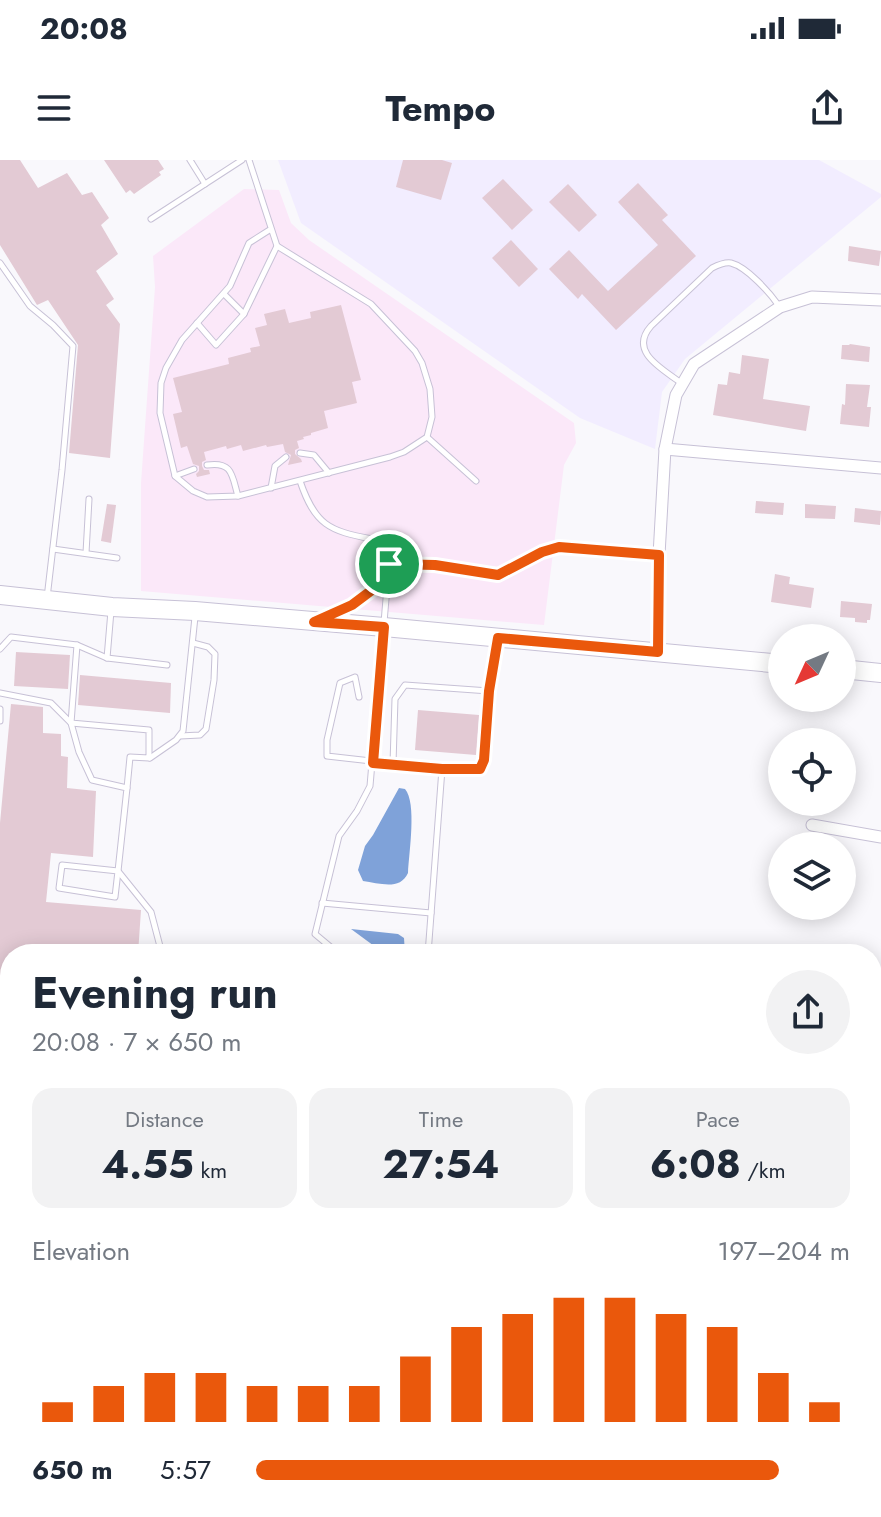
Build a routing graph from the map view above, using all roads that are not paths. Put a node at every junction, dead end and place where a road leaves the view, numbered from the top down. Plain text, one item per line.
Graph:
1 (190, 160) edge
2 (242, 160) edge
3 (249, 160) edge
4 (205, 184) junction
5 (151, 219) dead end
6 (271, 229) junction
7 (277, 246) junction
8 (0, 263) edge
9 (224, 294) junction
10 (881, 300) edge
11 (780, 307) junction
12 (244, 314) junction
13 (197, 323) junction
14 (682, 384) junction
15 (427, 437) junction
16 (665, 449) junction
17 (300, 453) dead end
18 (286, 457) dead end
19 (207, 465) dead end
20 (881, 468) edge
21 (194, 469) dead end
22 (329, 473) junction
23 (175, 476) junction
24 (300, 481) junction
25 (476, 481) dead end
26 (271, 488) junction
27 (238, 496) junction
28 (89, 499) dead end
29 (53, 549) junction
30 (86, 553) junction
31 (659, 555) junction
32 (117, 558) dead end
33 (389, 564) junction
34 (0, 595) edge
35 (47, 599) junction
36 (112, 607) junction
37 (195, 611) junction
38 (314, 622) junction
39 (384, 627) junction
40 (498, 638) junction
41 (192, 643) junction
42 (77, 645) junction
43 (0, 649) edge
44 (658, 652) junction
45 (107, 658) junction
46 (768, 663) edge
47 (167, 665) dead end
48 (856, 670) edge
49 (881, 673) edge
50 (489, 691) junction
51 (0, 693) edge
52 (359, 697) dead end
53 (0, 709) edge
54 (0, 721) edge
55 (71, 723) junction
56 (179, 736) junction
57 (149, 758) junction
58 (373, 763) junction
59 (393, 764) junction
60 (442, 769) junction
61 (127, 788) junction
62 (812, 825) dead end
63 (881, 837) edge
64 (118, 871) junction
65 (322, 903) junction
66 (431, 913) junction
67 (159, 944) edge
68 (327, 944) edge
69 (429, 944) edge

1 - 4 lane
2 - 4 lane
3 - 6 lane
4 - 5 lane
6 - 7 lane
6 - 9 lane
7 - 12 lane
7 - 15 lane
8 - 29 lane
9 - 12 lane
9 - 13 lane
10 - 11 street
11 - 14 street
11 - 14 lane
12 - 13 lane
13 - 23 lane
14 - 16 street
15 - 22 lane
15 - 25 lane
16 - 20 street
16 - 31 street
17 - 22 lane
18 - 26 lane
19 - 27 lane
21 - 23 lane
22 - 24 lane
23 - 27 lane
24 - 26 lane
24 - 33 lane
26 - 27 lane
28 - 30 lane
29 - 30 lane
29 - 35 lane
30 - 32 lane
31 - 33 lane
31 - 44 street
33 - 38 lane
33 - 39 lane
34 - 35 main road
35 - 36 main road
36 - 37 main road
36 - 45 lane
37 - 38 main road
37 - 41 lane
38 - 39 main road
39 - 40 main road
39 - 58 lane
40 - 44 main road
40 - 50 lane
41 - 56 lane
41 - 56 lane
42 - 43 lane
42 - 45 lane
42 - 55 lane
44 - 46 main road
45 - 47 lane
48 - 49 main road
50 - 59 lane
50 - 60 lane
51 - 55 lane
52 - 58 lane
53 - 54 lane
55 - 57 lane
55 - 61 lane
56 - 57 lane
57 - 61 lane
58 - 59 lane
58 - 65 lane
59 - 60 lane
60 - 66 lane
61 - 64 lane
62 - 63 street
64 - 64 lane
64 - 67 lane
65 - 66 lane
65 - 68 lane
66 - 69 lane

